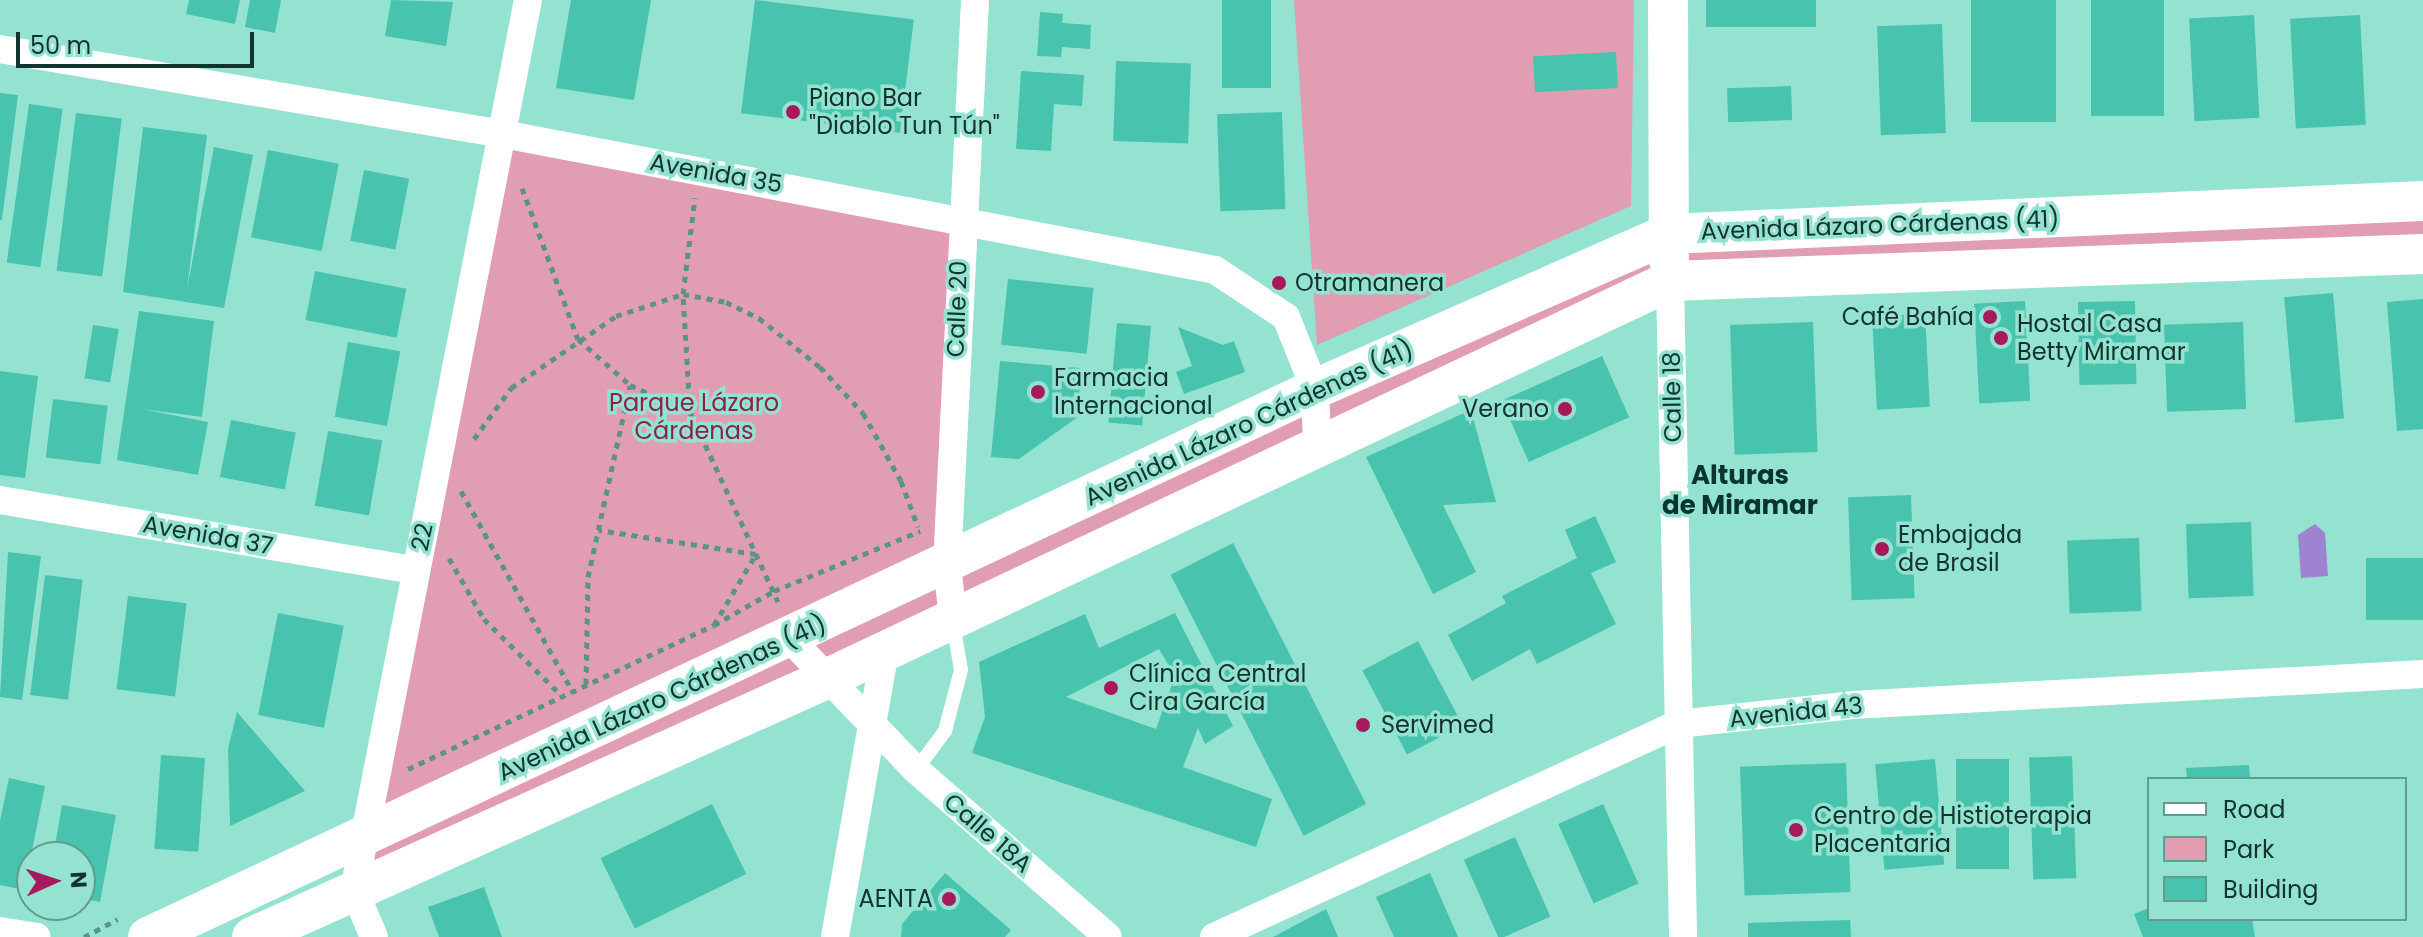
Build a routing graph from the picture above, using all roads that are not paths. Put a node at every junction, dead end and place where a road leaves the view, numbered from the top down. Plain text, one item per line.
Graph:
1 (528, 0) edge
2 (975, 0) edge
3 (1668, 0) edge
4 (0, 49) edge
5 (503, 134) junction
6 (2423, 201) edge
7 (960, 218) junction
8 (1668, 234) junction
9 (2423, 254) edge
10 (1670, 281) junction
11 (1315, 389) junction
12 (1317, 444) junction
13 (0, 500) edge
14 (940, 568) junction
15 (415, 570) junction
16 (953, 618) junction
17 (791, 640) junction
18 (885, 650) junction
19 (2423, 674) edge
20 (826, 679) junction
21 (1678, 724) junction
22 (871, 725) junction
23 (916, 770) junction
24 (367, 831) junction
25 (354, 890) junction
26 (0, 931) edge
27 (37, 937) edge
28 (148, 937) edge
29 (252, 937) edge
30 (374, 937) edge
31 (835, 937) edge
32 (1108, 937) edge
33 (1214, 937) edge
34 (1683, 937) edge

1 - 5 street, 22
2 - 7 street, Calle 20
3 - 8 main road, Calle 18
4 - 5 street, Avenida 35
5 - 7 street, Avenida 35
5 - 15 street, 22
6 - 8 main road, Avenida Lázaro Cárdenas (41)
7 - 11 street, Avenida 35
7 - 14 street, Calle 20
8 - 10 main road, Calle 18
8 - 11 main road, Avenida Lázaro Cárdenas (41)
9 - 10 main road, Avenida Lázaro Cárdenas (41)
10 - 12 main road, Avenida Lázaro Cárdenas (41)
10 - 21 street, Calle 18
11 - 12 street, Avenida 35
11 - 14 main road, Avenida Lázaro Cárdenas (41)
12 - 16 main road, Avenida Lázaro Cárdenas (41)
13 - 15 street, Avenida 37
14 - 16 street, Calle 20
14 - 17 main road, Avenida Lázaro Cárdenas (41)
15 - 24 street, 22
16 - 18 main road, Avenida Lázaro Cárdenas (41)
16 - 23 lane
17 - 20 street
17 - 24 main road, Avenida Lázaro Cárdenas (41)
18 - 20 main road, Avenida Lázaro Cárdenas (41)
18 - 22 street
19 - 21 street, Avenida 43
20 - 22 street
20 - 25 main road, Avenida Lázaro Cárdenas (41)
21 - 33 street, Avenida 43
21 - 34 street, Calle 18
22 - 23 street, Calle 18A
22 - 31 street
23 - 32 street, Calle 18A
24 - 25 street, 22
24 - 28 main road, Avenida Lázaro Cárdenas (41)
25 - 29 main road, Avenida Lázaro Cárdenas (41)
25 - 30 street
26 - 27 street

